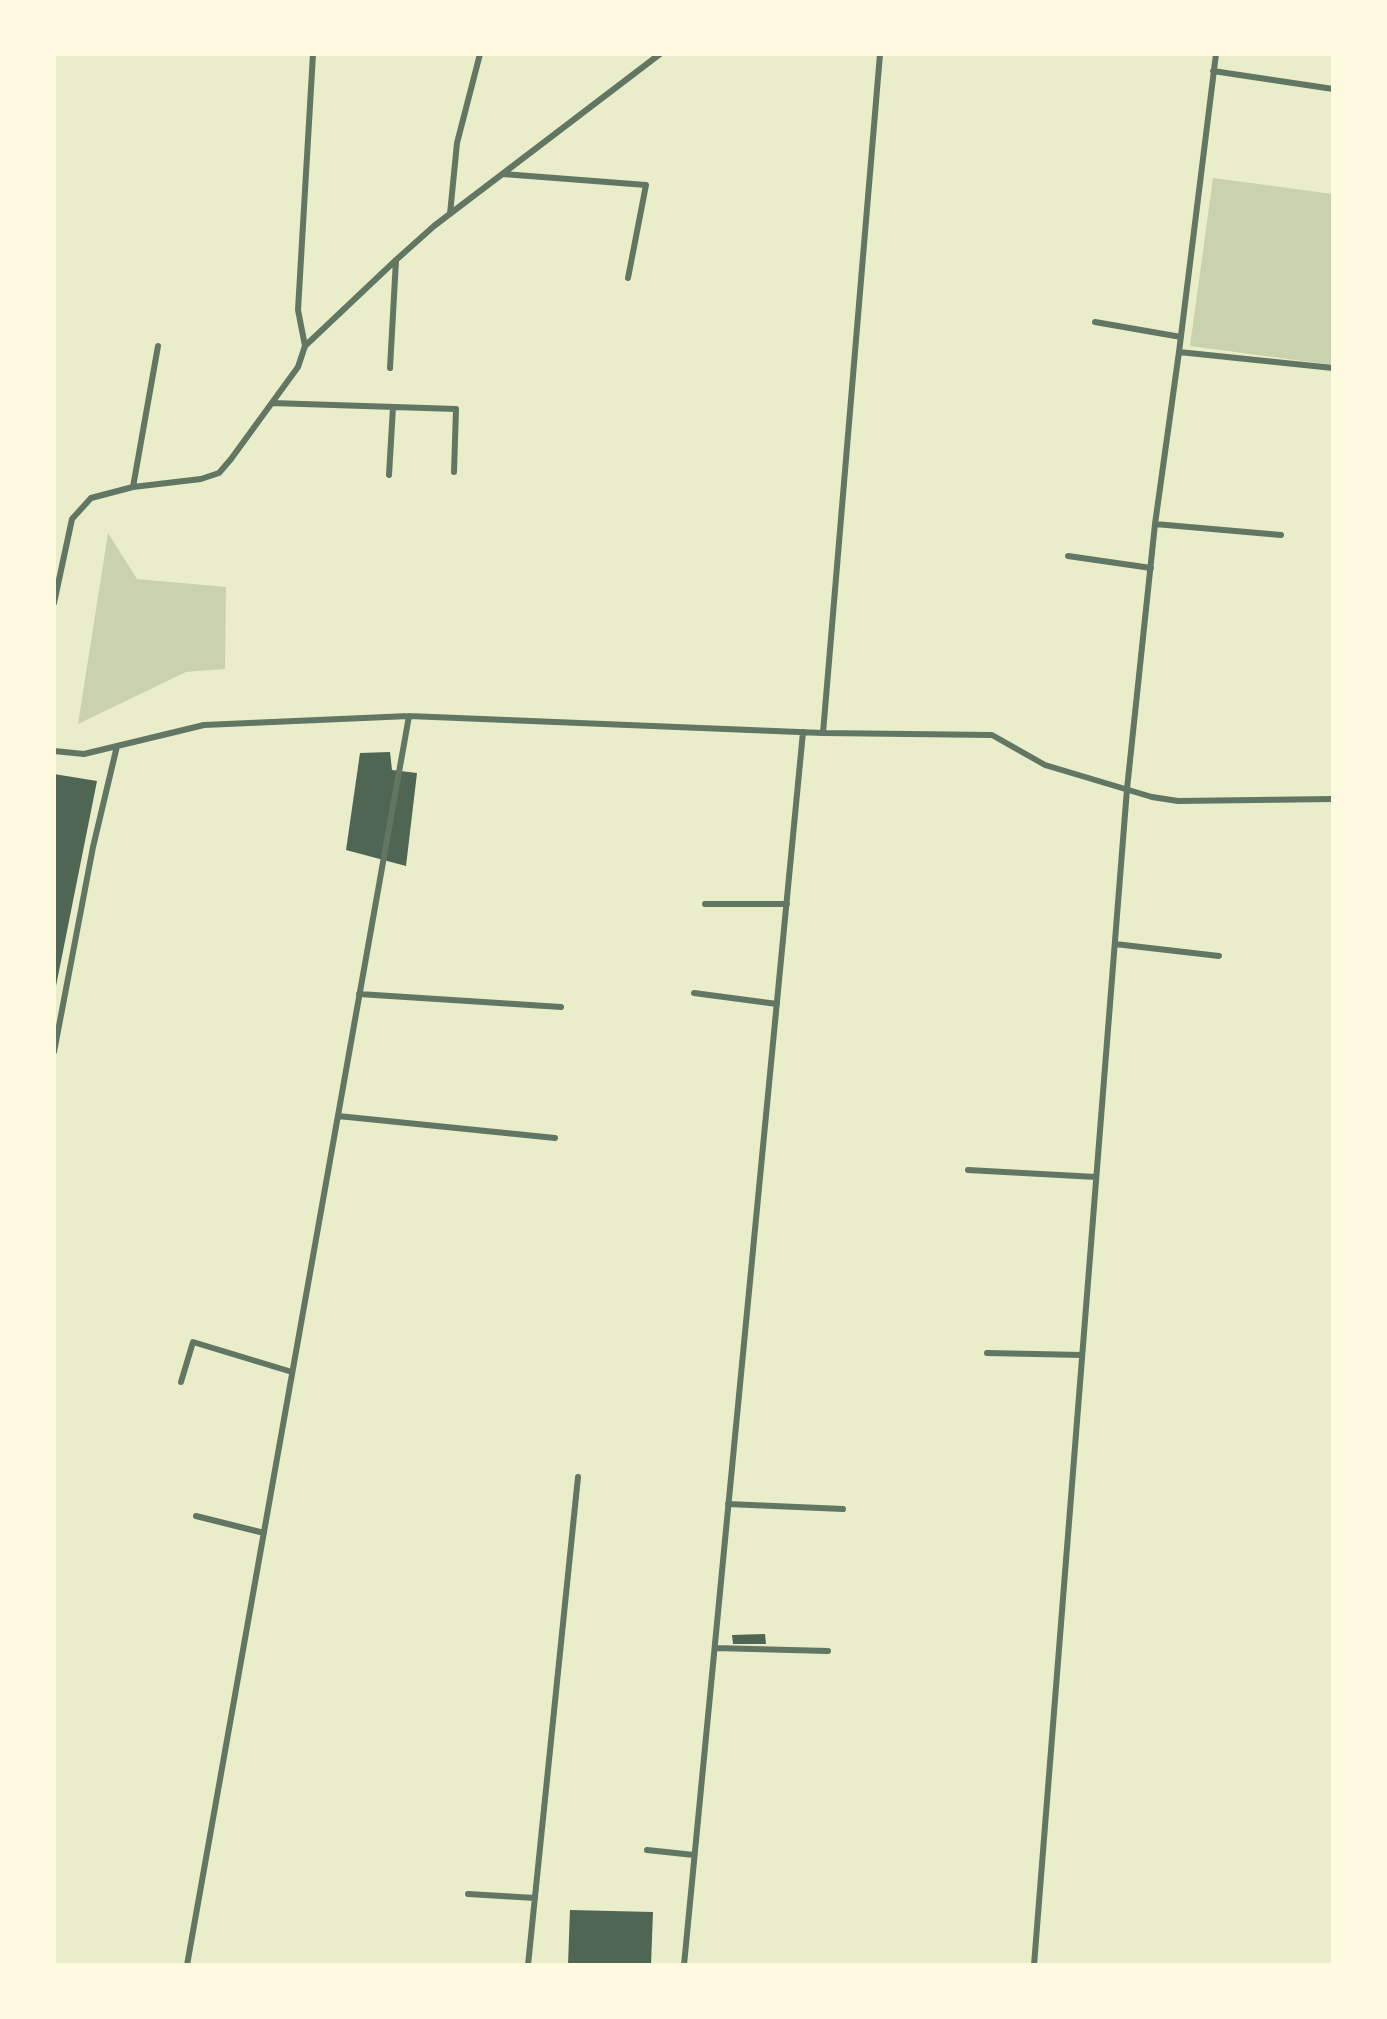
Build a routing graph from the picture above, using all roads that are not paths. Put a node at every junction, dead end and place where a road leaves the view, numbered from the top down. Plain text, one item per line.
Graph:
1 (313, 54) edge
2 (480, 54) edge
3 (660, 54) edge
4 (879, 54) edge
5 (1216, 54) edge
6 (1213, 71) junction
7 (1333, 89) edge
8 (503, 174) junction
9 (450, 214) junction
10 (396, 260) junction
11 (628, 278) dead end
12 (1095, 322) dead end
13 (1181, 337) junction
14 (158, 346) dead end
15 (305, 346) junction
16 (1179, 352) junction
17 (390, 368) dead end
18 (1333, 368) edge
19 (272, 403) junction
20 (393, 407) junction
21 (454, 472) dead end
22 (389, 475) dead end
23 (133, 487) junction
24 (1155, 524) junction
25 (1281, 535) dead end
26 (1068, 556) dead end
27 (1151, 568) junction
28 (54, 603) edge
29 (409, 716) junction
30 (803, 732) junction
31 (823, 733) junction
32 (117, 746) junction
33 (54, 751) edge
34 (1127, 789) junction
35 (1333, 799) edge
36 (705, 904) dead end
37 (787, 904) junction
38 (1115, 944) junction
39 (1219, 956) dead end
40 (694, 993) dead end
41 (359, 994) junction
42 (777, 1004) junction
43 (561, 1007) dead end
44 (54, 1052) edge
45 (338, 1116) junction
46 (555, 1138) dead end
47 (968, 1170) dead end
48 (1096, 1177) junction
49 (987, 1353) dead end
50 (1082, 1356) junction
51 (292, 1372) junction
52 (181, 1382) dead end
53 (578, 1477) dead end
54 (728, 1504) junction
55 (843, 1509) dead end
56 (196, 1516) dead end
57 (264, 1533) junction
58 (714, 1648) junction
59 (828, 1652) dead end
60 (647, 1850) dead end
61 (694, 1855) junction
62 (468, 1894) dead end
63 (535, 1898) junction
64 (187, 1965) edge
65 (528, 1965) edge
66 (684, 1965) edge
67 (1034, 1965) edge

1 - 15 street
2 - 9 street
3 - 8 street
4 - 31 street
5 - 6 street
6 - 7 street
6 - 13 street
8 - 9 street
8 - 11 street
9 - 10 street
10 - 15 street
10 - 17 street
12 - 13 street
13 - 16 street
14 - 23 street
15 - 19 street
16 - 18 street
16 - 24 street
19 - 20 street
19 - 23 street
20 - 21 street
20 - 22 street
23 - 28 street
24 - 25 street
24 - 27 street
26 - 27 street
27 - 34 street
29 - 30 street
29 - 32 street
29 - 41 street
30 - 31 street
30 - 37 street
31 - 34 street
32 - 33 street
32 - 44 street
34 - 35 street
34 - 38 street
36 - 37 street
37 - 42 street
38 - 39 street
38 - 48 street
40 - 42 street
41 - 43 street
41 - 45 street
42 - 54 street
45 - 46 street
45 - 51 street
47 - 48 street
48 - 50 street
49 - 50 street
50 - 67 street
51 - 52 street
51 - 57 street
53 - 63 street
54 - 55 street
54 - 58 street
56 - 57 street
57 - 64 street
58 - 59 street
58 - 61 street
60 - 61 street
61 - 66 street
62 - 63 street
63 - 65 street

